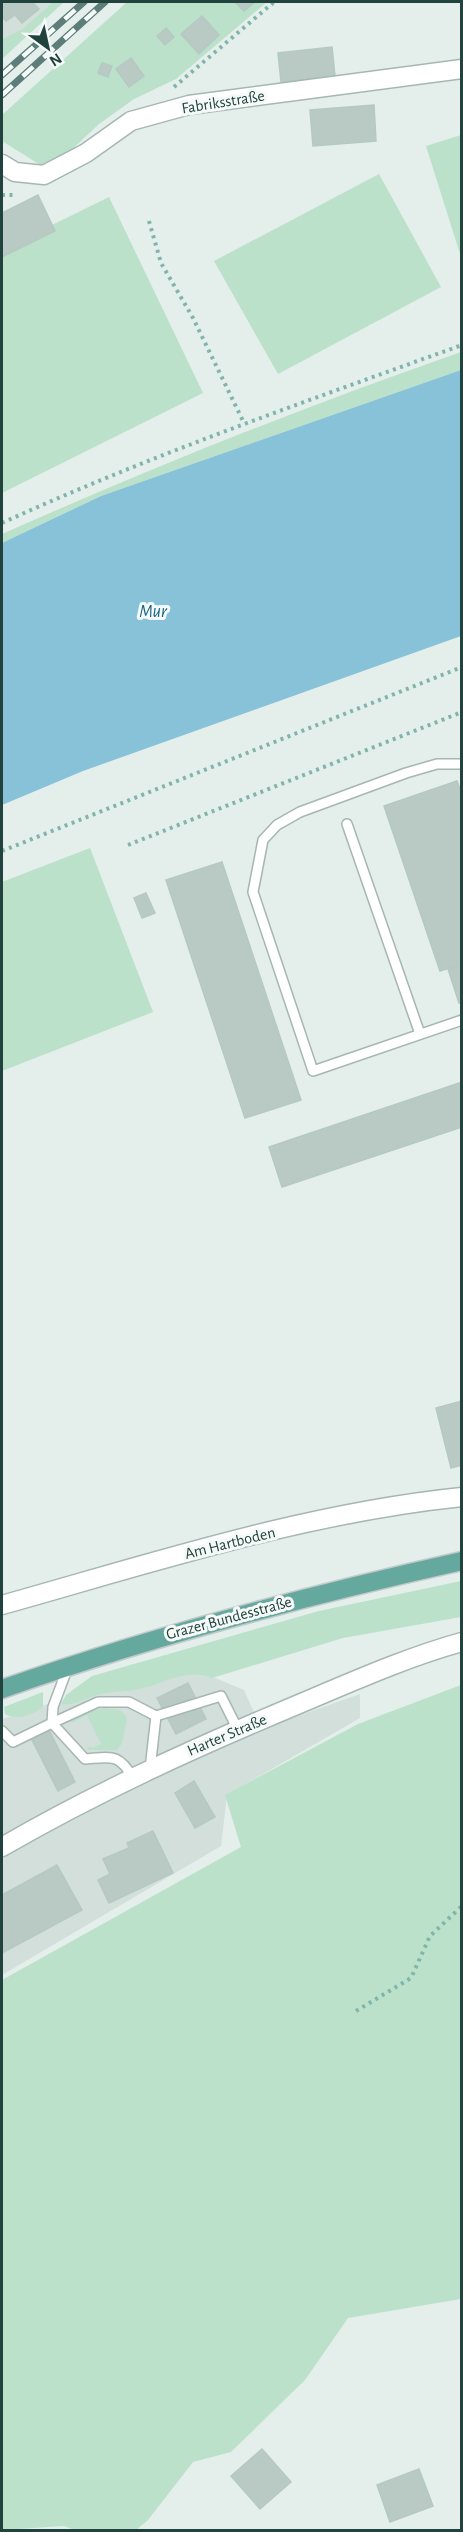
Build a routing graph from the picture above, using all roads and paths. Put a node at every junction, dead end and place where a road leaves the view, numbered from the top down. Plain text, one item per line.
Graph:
1 (274, 2) edge
2 (462, 69) edge
3 (165, 93) dead end
4 (2, 164) edge
5 (149, 221) dead end
6 (462, 345) edge
7 (244, 423) junction
8 (2, 523) edge
9 (462, 667) edge
10 (462, 712) edge
11 (462, 764) edge
12 (347, 824) dead end
13 (128, 845) dead end
14 (2, 850) edge
15 (462, 1020) edge
16 (420, 1034) junction
17 (462, 1497) edge
18 (462, 1561) edge
19 (2, 1605) edge
20 (462, 1642) edge
21 (68, 1666) junction
22 (2, 1689) edge
23 (156, 1716) junction
24 (52, 1723) junction
25 (238, 1730) junction
26 (2, 1731) edge
27 (150, 1769) junction
28 (133, 1778) junction
29 (2, 1847) edge
30 (462, 1906) edge
31 (356, 2011) dead end

1 - 3 path
2 - 4 street, Fabriksstraße
5 - 7 path
6 - 7 path
7 - 8 path
9 - 14 path
10 - 13 path
11 - 16 lane
12 - 16 lane
15 - 16 lane
17 - 19 street, Am Hartboden
18 - 21 main road, Grazer Bundesstraße
20 - 25 street, Harter Straße
21 - 22 main road, Grazer Bundesstraße
21 - 24 lane
23 - 24 lane
23 - 25 lane
23 - 27 lane
24 - 26 lane
24 - 28 lane
25 - 27 street, Harter Straße
27 - 28 street, Harter Straße
28 - 29 street, Harter Straße
30 - 31 path

